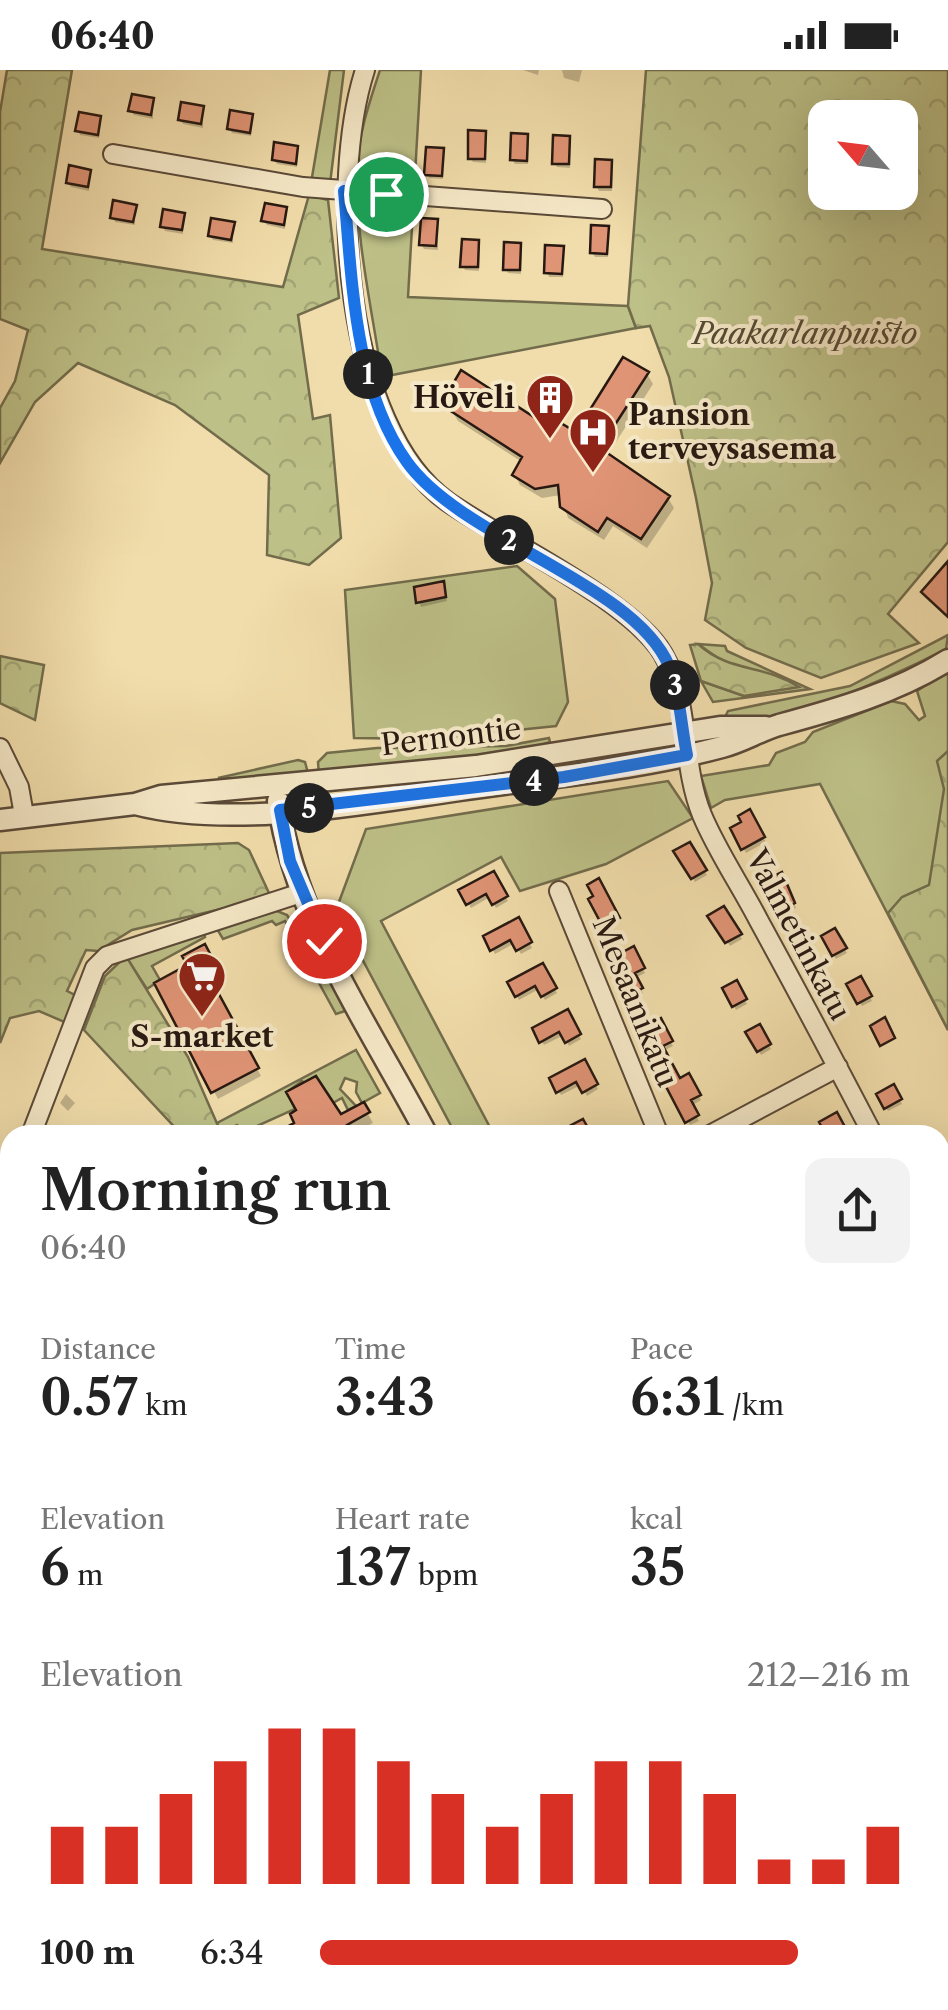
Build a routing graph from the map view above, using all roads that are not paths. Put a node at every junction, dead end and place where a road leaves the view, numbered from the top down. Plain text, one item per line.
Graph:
1 (365, 70) edge
2 (114, 154) dead end
3 (344, 191) junction
4 (602, 209) dead end
5 (948, 660) edge
6 (774, 727) junction
7 (682, 734) junction
8 (0, 748) edge
9 (687, 755) junction
10 (276, 786) junction
11 (135, 804) junction
12 (280, 810) junction
13 (24, 815) junction
14 (0, 820) edge
15 (559, 890) dead end
16 (300, 892) junction
17 (838, 1067) junction
18 (35, 1125) edge
19 (421, 1125) edge
20 (655, 1125) edge
21 (729, 1125) edge
22 (868, 1125) edge

1 - 3 street, Valmetinkatu
2 - 3 street
3 - 4 street
3 - 7 street, Valmetinkatu
5 - 6 street, Pernontie
6 - 7 street, Pernontie
6 - 9 street, Pernontie
7 - 9 street, Valmetinkatu
7 - 10 street, Pernontie
8 - 13 street
9 - 12 street, Pernontie
9 - 17 street, Valmetinkatu
10 - 11 street, Pernontie
10 - 12 street
11 - 12 street, Pernontie
11 - 13 street, Pernontie
12 - 16 street
13 - 14 street, Pernontie
15 - 20 street, Mesaanikatu
16 - 18 street
16 - 19 street
17 - 21 street
17 - 22 street, Valmetinkatu

